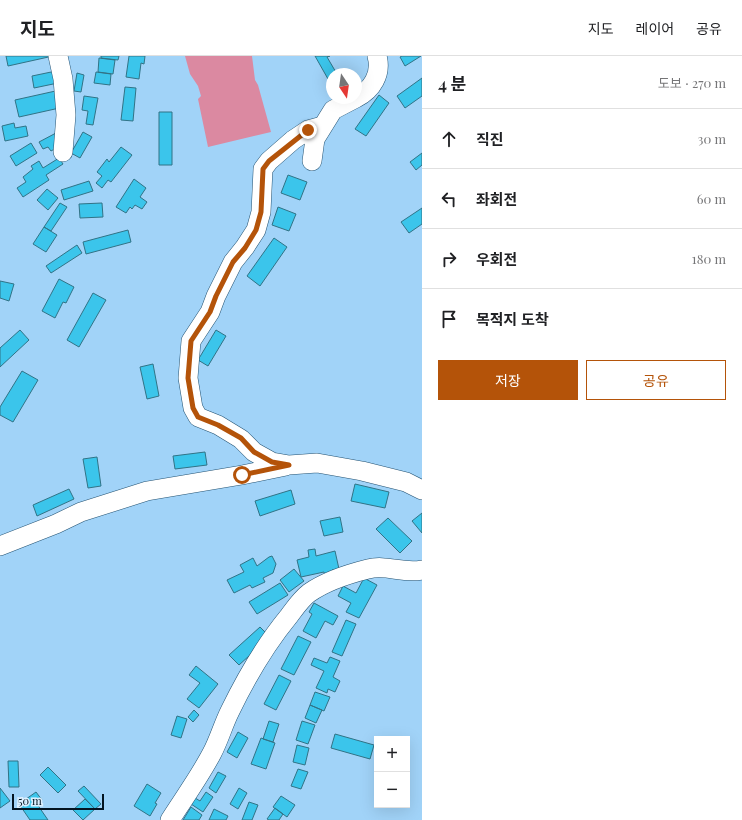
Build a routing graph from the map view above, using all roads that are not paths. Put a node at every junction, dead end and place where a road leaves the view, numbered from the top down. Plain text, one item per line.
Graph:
1 (58, 56) edge
2 (377, 56) edge
3 (362, 95) edge
4 (344, 104) edge
5 (323, 126) junction
6 (63, 152) dead end
7 (312, 161) dead end
8 (289, 465) junction
9 (422, 490) edge
10 (0, 546) edge
11 (422, 570) edge
12 (170, 820) edge

1 - 6 street
2 - 3 street
4 - 5 street
5 - 7 street
5 - 8 street
8 - 9 street
8 - 10 street
11 - 12 street

